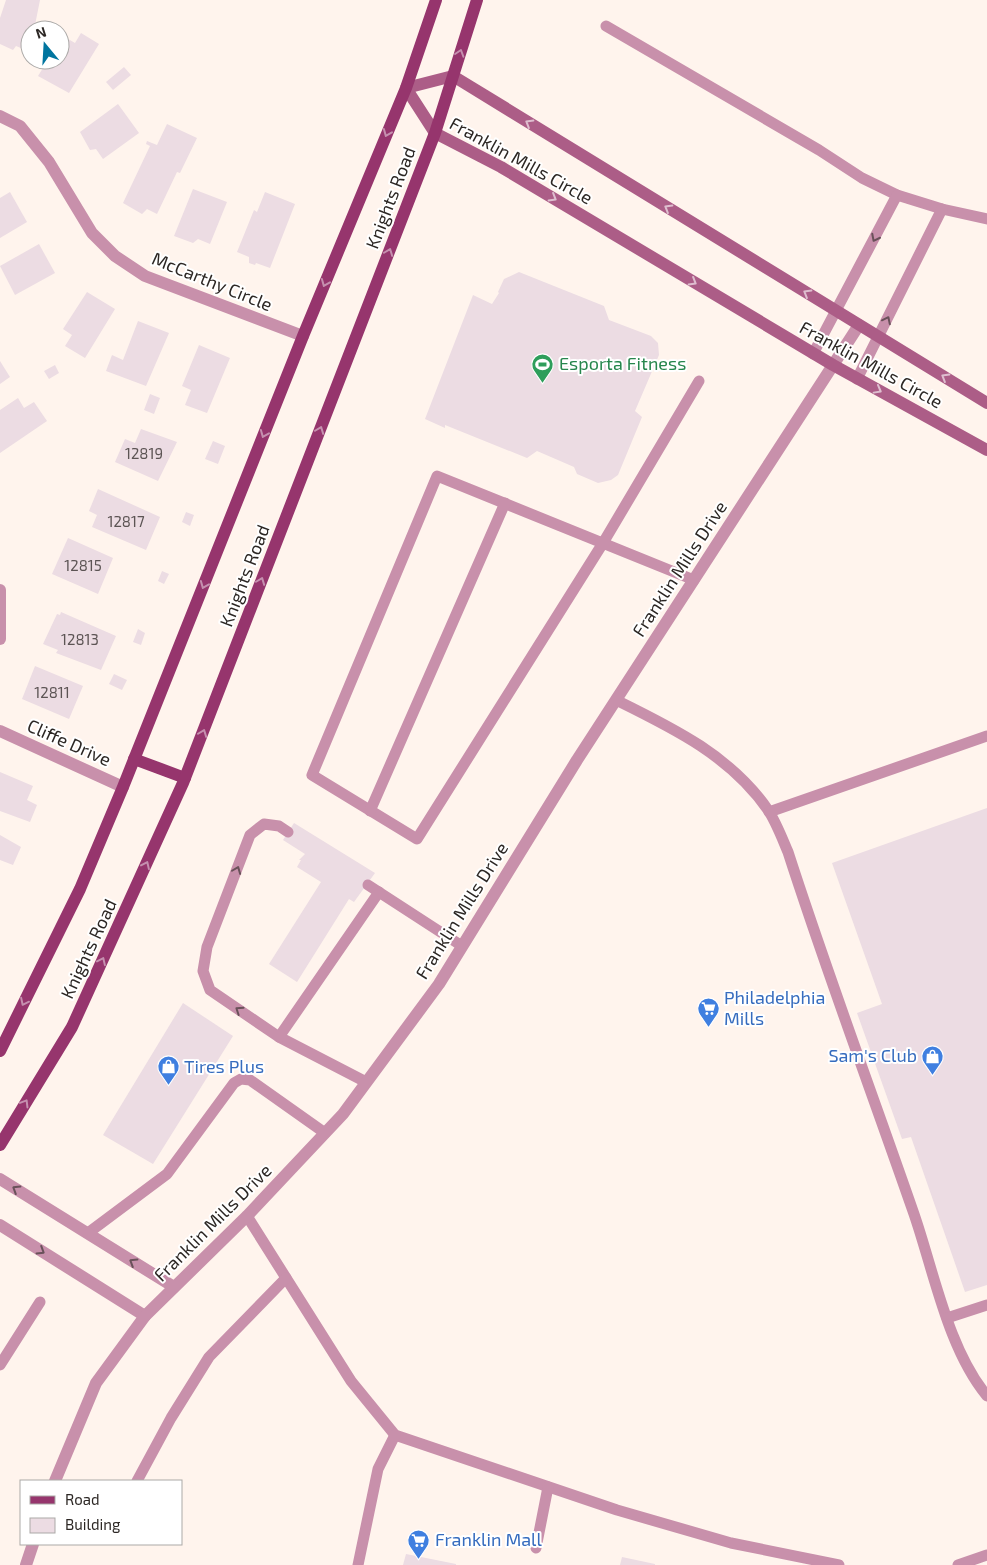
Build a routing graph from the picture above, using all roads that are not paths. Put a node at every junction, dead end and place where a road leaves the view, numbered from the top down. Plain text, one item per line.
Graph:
1 (436, 0) edge
2 (477, 0) edge
3 (606, 26) dead end
4 (452, 76) junction
5 (406, 88) junction
6 (0, 116) edge
7 (435, 133) junction
8 (897, 195) junction
9 (942, 209) junction
10 (987, 219) edge
11 (838, 312) junction
12 (859, 325) junction
13 (303, 336) junction
14 (879, 337) junction
15 (813, 354) junction
16 (833, 365) junction
17 (857, 379) junction
18 (699, 381) dead end
19 (987, 403) edge
20 (987, 450) edge
21 (505, 503) junction
22 (603, 543) junction
23 (694, 580) junction
24 (0, 590) edge
25 (0, 639) edge
26 (616, 700) junction
27 (0, 732) edge
28 (987, 736) edge
29 (134, 759) junction
30 (185, 778) junction
31 (124, 787) junction
32 (370, 811) junction
33 (770, 812) junction
34 (288, 832) dead end
35 (368, 885) dead end
36 (379, 892) junction
37 (462, 946) junction
38 (279, 1037) junction
39 (0, 1051) edge
40 (366, 1082) junction
41 (325, 1133) junction
42 (0, 1145) edge
43 (0, 1179) edge
44 (247, 1216) junction
45 (0, 1225) edge
46 (88, 1233) junction
47 (286, 1278) junction
48 (174, 1287) junction
49 (40, 1302) dead end
50 (987, 1305) edge
51 (145, 1316) junction
52 (947, 1318) junction
53 (0, 1365) edge
54 (987, 1396) edge
55 (394, 1435) junction
56 (55, 1480) edge
57 (139, 1480) edge
58 (548, 1487) junction
59 (33, 1545) edge
60 (536, 1548) dead end
61 (987, 1555) edge
62 (26, 1565) edge
63 (358, 1565) edge
64 (839, 1565) edge
65 (958, 1565) edge

1 - 5 main road, Knights Road
4 -> 2 main road, Knights Road
3 - 8 lane
4 - 5 street
4 - 7 main road, Knights Road
11 -> 4 street, Franklin Mills Circle
5 - 7 street, Franklin Mills Circle
5 -> 13 main road, Knights Road
6 - 13 street, McCarthy Circle
7 -> 15 street, Franklin Mills Circle
30 -> 7 main road, Knights Road
8 - 9 lane
8 -> 11 lane
9 - 10 lane
14 -> 9 lane
11 - 12 street, Franklin Mills Circle
11 - 15 lane
12 - 14 street, Franklin Mills Circle
12 - 16 street, Franklin Mills Drive
13 -> 29 main road, Knights Road
14 - 17 lane
19 -> 14 street, Franklin Mills Circle
15 - 16 street, Franklin Mills Circle
16 - 17 street, Franklin Mills Circle
16 - 23 street, Franklin Mills Drive
17 -> 20 street, Franklin Mills Circle
18 - 22 lane
21 - 22 lane
21 - 32 lane
21 - 32 lane
22 - 23 lane
22 - 32 lane
23 - 26 street, Franklin Mills Drive
24 - 25 street
26 - 33 lane
26 - 37 street, Franklin Mills Drive
27 - 31 street, Cliffe Drive
28 - 33 lane
29 - 30 main road
29 - 31 main road, Knights Road
42 -> 30 main road, Knights Road
31 -> 39 main road, Knights Road
33 - 52 lane
38 -> 34 lane
35 - 36 lane
36 - 37 lane
36 - 38 lane
37 - 40 street, Franklin Mills Drive
38 - 40 lane
40 - 41 street, Franklin Mills Drive
41 - 44 street, Franklin Mills Drive
41 - 46 lane
46 -> 43 street
44 - 47 lane
44 - 48 street, Franklin Mills Drive
45 -> 51 street
48 -> 46 street
47 - 55 lane
47 - 57 lane
48 - 51 street, Franklin Mills Drive
49 - 53 lane
50 - 52 lane
51 - 56 street, Franklin Mills Drive
52 - 54 lane
55 - 58 lane
55 - 63 lane
58 - 60 lane
58 - 64 lane
59 - 62 street
61 - 65 lane

